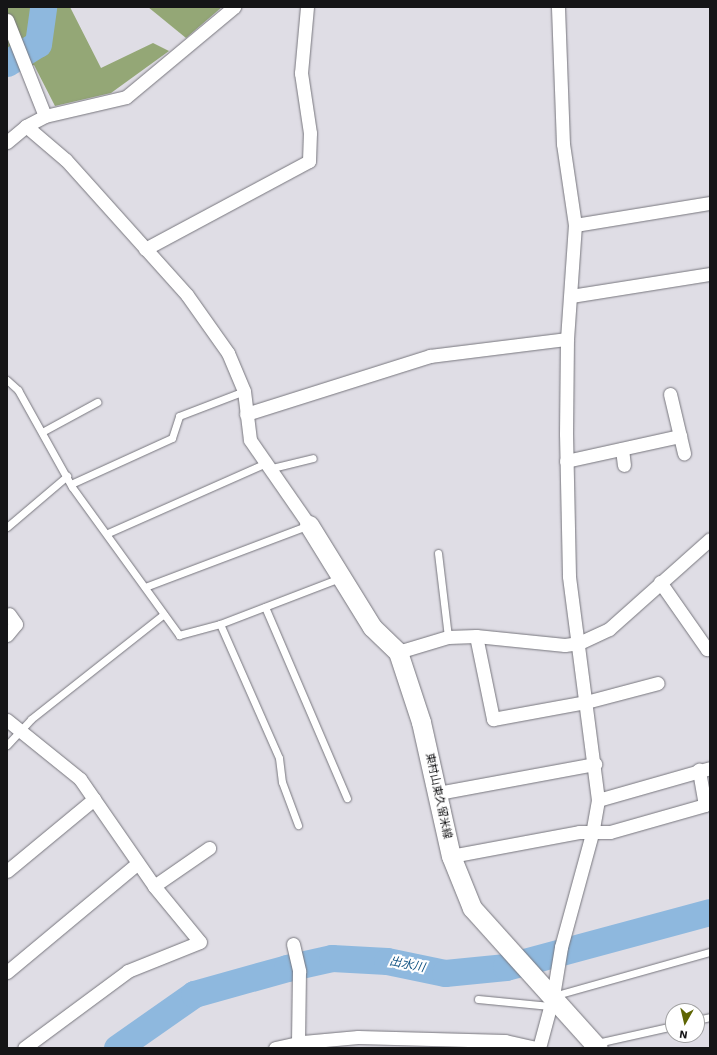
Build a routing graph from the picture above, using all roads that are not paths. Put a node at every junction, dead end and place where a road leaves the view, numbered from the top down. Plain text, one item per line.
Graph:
1 (234, 7) edge
2 (307, 7) edge
3 (558, 7) edge
4 (7, 20) edge
5 (45, 116) junction
6 (26, 126) junction
7 (7, 142) edge
8 (710, 203) edge
9 (575, 225) junction
10 (145, 249) junction
11 (710, 274) edge
12 (571, 296) junction
13 (567, 339) junction
14 (7, 380) edge
15 (244, 391) junction
16 (670, 394) dead end
17 (96, 402) dead end
18 (246, 414) junction
19 (42, 432) junction
20 (680, 436) junction
21 (622, 449) junction
22 (684, 453) dead end
23 (313, 458) dead end
24 (566, 461) junction
25 (624, 465) dead end
26 (266, 466) junction
27 (66, 476) junction
28 (71, 484) junction
29 (309, 525) junction
30 (7, 527) edge
31 (108, 533) junction
32 (710, 539) edge
33 (438, 553) dead end
34 (340, 578) junction
35 (660, 582) junction
36 (145, 587) junction
37 (264, 608) junction
38 (9, 614) dead end
39 (164, 614) junction
40 (220, 624) junction
41 (7, 634) edge
42 (476, 636) junction
43 (448, 637) junction
44 (579, 644) junction
45 (710, 647) edge
46 (398, 652) junction
47 (658, 683) dead end
48 (586, 702) junction
49 (7, 720) edge
50 (22, 729) junction
51 (7, 745) edge
52 (595, 764) junction
53 (704, 769) edge
54 (438, 794) junction
55 (347, 798) dead end
56 (94, 799) junction
57 (598, 800) junction
58 (298, 825) dead end
59 (592, 834) junction
60 (209, 848) dead end
61 (451, 856) junction
62 (138, 863) junction
63 (7, 871) edge
64 (154, 886) junction
65 (293, 944) dead end
66 (710, 952) edge
67 (7, 972) edge
68 (478, 999) dead end
69 (551, 1001) junction
70 (665, 1028) edge
71 (298, 1043) junction
72 (596, 1046) edge
73 (24, 1048) edge
74 (275, 1048) edge
75 (537, 1048) edge

1 - 5 street
2 - 10 street
3 - 9 street
4 - 5 street
5 - 6 street
6 - 7 street
6 - 10 street
8 - 9 street
9 - 12 street
10 - 15 street
11 - 12 street
12 - 13 street
13 - 18 street
13 - 24 street
14 - 19 lane
15 - 18 street
15 - 28 lane
16 - 20 street
17 - 19 lane
18 - 26 street
19 - 27 lane
20 - 21 street
20 - 22 street
21 - 24 street
21 - 25 street
23 - 26 lane
24 - 44 street
26 - 29 street
26 - 31 lane
27 - 28 lane
27 - 30 lane
28 - 31 lane
29 - 34 main road, 東村山東久留米線
29 - 36 lane
31 - 36 lane
32 - 35 street
33 - 43 lane
34 - 37 lane
34 - 46 main road, 東村山東久留米線
35 - 44 street
35 - 45 street
36 - 39 lane
37 - 40 lane
37 - 55 lane
38 - 41 street
39 - 40 lane
39 - 50 lane
40 - 58 lane
42 - 43 street
42 - 44 street
42 - 48 street
43 - 46 street
44 - 48 street
46 - 54 main road, 東村山東久留米線
47 - 48 street
48 - 52 street
49 - 50 street
50 - 51 lane
50 - 56 street
52 - 54 street
52 - 57 street
53 - 57 street
53 - 59 street
54 - 61 main road, 東村山東久留米線
56 - 62 street
56 - 63 street
57 - 59 street
59 - 61 street
59 - 69 street
60 - 64 street
61 - 69 main road, 東村山東久留米線
62 - 64 street
62 - 67 street
64 - 73 street
65 - 71 street
66 - 69 lane
68 - 69 lane
69 - 72 main road, 東村山東久留米線
69 - 75 street
70 - 72 lane
71 - 74 street
71 - 75 street

